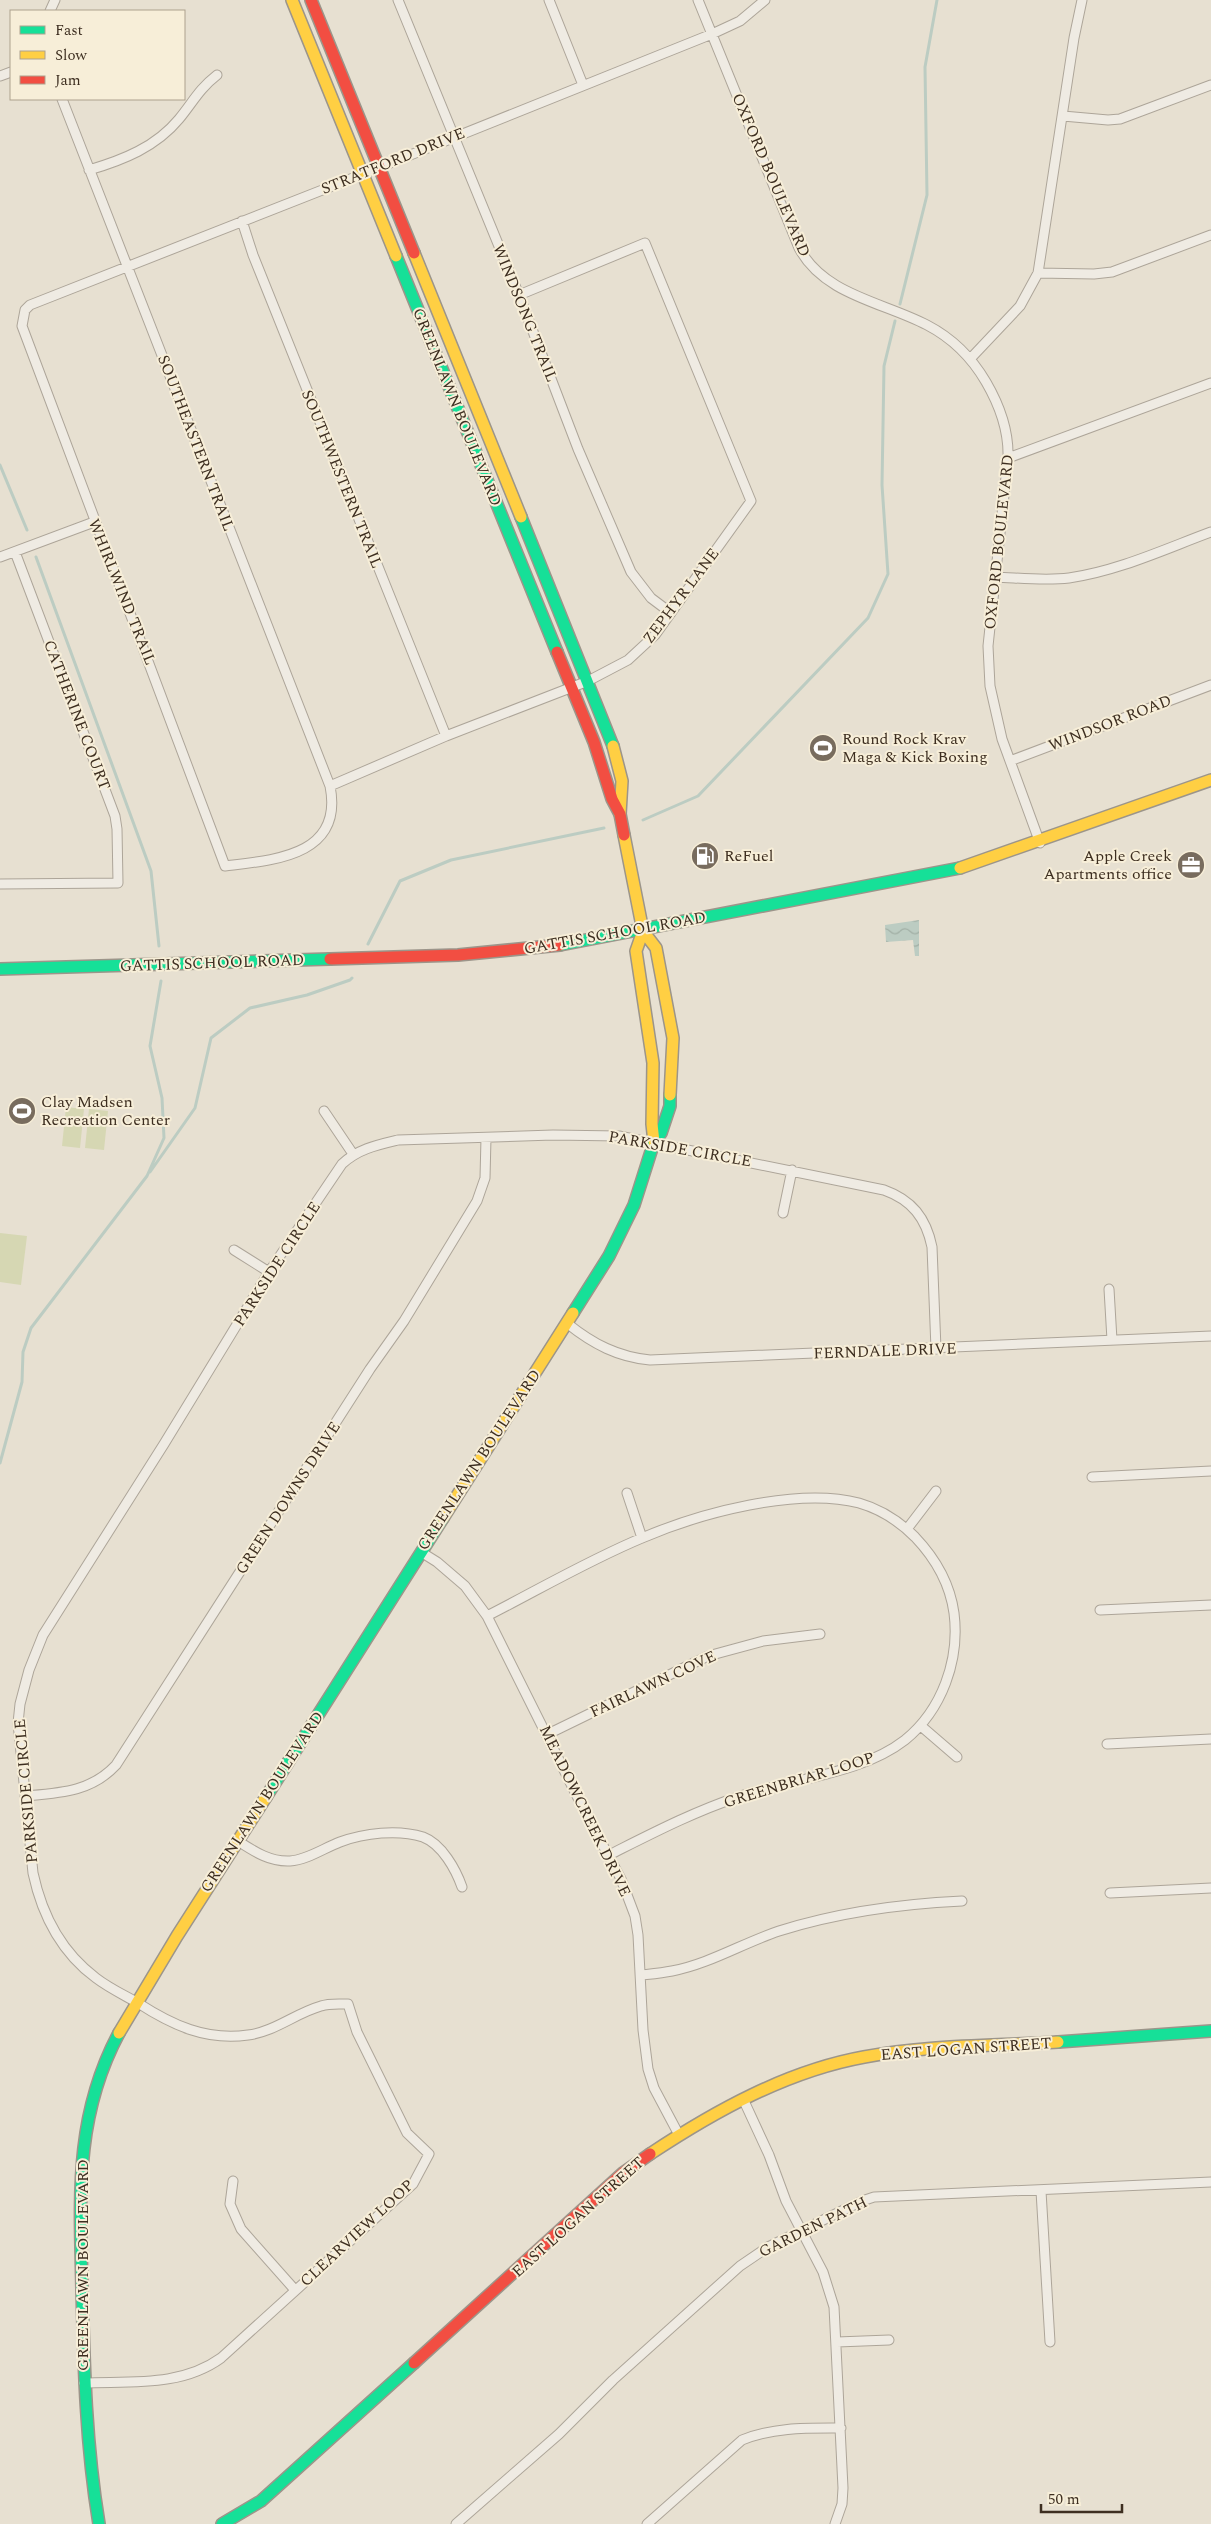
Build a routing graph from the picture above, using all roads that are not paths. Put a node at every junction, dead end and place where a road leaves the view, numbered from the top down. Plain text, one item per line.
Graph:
1 (292, 0) edge
2 (311, 0) edge
3 (398, 0) edge
4 (549, 0) edge
5 (698, 0) edge
6 (765, 0) edge
7 (1082, 0) edge
8 (712, 34) junction
9 (217, 75) dead end
10 (584, 85) junction
11 (1211, 85) edge
12 (62, 100) edge
13 (1063, 116) junction
14 (454, 136) junction
15 (378, 168) junction
16 (89, 170) junction
17 (362, 174) junction
18 (242, 221) junction
19 (1211, 235) edge
20 (127, 266) junction
21 (1038, 273) junction
22 (519, 295) junction
23 (22, 318) joint
24 (970, 359) junction
25 (1211, 383) edge
26 (1008, 458) junction
27 (94, 522) junction
28 (1211, 532) edge
29 (15, 552) junction
30 (0, 557) edge
31 (996, 577) junction
32 (671, 612) junction
33 (588, 681) junction
34 (1211, 685) edge
35 (570, 687) junction
36 (446, 736) junction
37 (1010, 761) junction
38 (1211, 780) edge
39 (330, 786) junction
40 (620, 814) junction
41 (1040, 843) junction
42 (0, 884) edge
43 (643, 930) junction
44 (0, 969) edge
45 (324, 1111) dead end
46 (486, 1138) junction
47 (654, 1142) junction
48 (352, 1154) junction
49 (792, 1170) junction
50 (783, 1213) dead end
51 (234, 1250) dead end
52 (269, 1272) junction
53 (1109, 1289) dead end
54 (568, 1324) junction
55 (1211, 1336) edge
56 (1112, 1340) junction
57 (936, 1349) junction
58 (1211, 1471) edge
59 (1092, 1477) dead end
60 (936, 1491) dead end
61 (627, 1493) dead end
62 (907, 1529) junction
63 (642, 1538) junction
64 (420, 1552) junction
65 (1211, 1605) edge
66 (1100, 1610) dead end
67 (488, 1616) junction
68 (820, 1634) dead end
69 (921, 1726) junction
70 (548, 1734) junction
71 (1211, 1739) edge
72 (1107, 1744) dead end
73 (957, 1757) dead end
74 (25, 1796) junction
75 (238, 1841) junction
76 (609, 1855) junction
77 (462, 1887) dead end
78 (1211, 1888) edge
79 (1110, 1893) dead end
80 (962, 1901) dead end
81 (642, 1975) junction
82 (136, 2002) junction
83 (1211, 2031) edge
84 (744, 2101) junction
85 (679, 2135) junction
86 (232, 2181) dead end
87 (1211, 2182) edge
88 (1042, 2191) junction
89 (801, 2229) junction
90 (295, 2290) junction
91 (889, 2340) dead end
92 (837, 2342) junction
93 (1050, 2342) dead end
94 (84, 2383) junction
95 (840, 2428) junction
96 (99, 2524) edge
97 (222, 2524) edge
98 (456, 2524) edge
99 (648, 2524) edge
100 (835, 2524) edge

1 - 17 street, GREENLAWN BOULEVARD
2 - 15 street, GREENLAWN BOULEVARD
3 - 14 street, WINDSONG TRAIL
4 - 10 street
5 - 8 street, OXFORD BOULEVARD
6 - 8 street, STRATFORD DRIVE
7 - 13 street
8 - 10 street, STRATFORD DRIVE
8 - 24 street, OXFORD BOULEVARD
9 - 16 street
10 - 14 street, STRATFORD DRIVE
11 - 13 street
12 - 16 street, SOUTHEASTERN TRAIL
13 - 21 street
14 - 15 street, STRATFORD DRIVE
14 - 22 street, WINDSONG TRAIL
15 - 17 street, STRATFORD DRIVE
15 - 33 street, GREENLAWN BOULEVARD
16 - 20 street, SOUTHEASTERN TRAIL
17 - 18 street, STRATFORD DRIVE
17 - 35 street, GREENLAWN BOULEVARD
18 - 20 street, STRATFORD DRIVE
18 - 36 street, SOUTHWESTERN TRAIL
19 - 21 street
20 - 23 street, STRATFORD DRIVE
20 - 39 street, SOUTHEASTERN TRAIL
21 - 24 street
22 - 32 street, WINDSONG TRAIL
22 - 32 street, ZEPHYR LANE
23 - 27 street, WHIRLWIND TRAIL
24 - 26 street, OXFORD BOULEVARD
25 - 26 street
26 - 31 street, OXFORD BOULEVARD
27 - 29 street
27 - 39 street, WHIRLWIND TRAIL
28 - 31 street
29 - 30 street
29 - 42 street, CATHERINE COURT
31 - 37 street, OXFORD BOULEVARD
32 - 33 street, ZEPHYR LANE
33 - 35 street, ZEPHYR LANE
33 - 40 street, GREENLAWN BOULEVARD
34 - 37 street, WINDSOR ROAD
35 - 36 street, ZEPHYR LANE
35 - 40 street, GREENLAWN BOULEVARD
36 - 39 street, ZEPHYR LANE
37 - 41 street, OXFORD BOULEVARD
38 - 41 street, GATTIS SCHOOL ROAD
40 - 43 street, GREENLAWN BOULEVARD
41 - 43 street, GATTIS SCHOOL ROAD
43 - 44 street, GATTIS SCHOOL ROAD
43 - 47 street, GREENLAWN BOULEVARD
43 - 47 street, GREENLAWN BOULEVARD
45 - 48 street
46 - 47 street, PARKSIDE CIRCLE
46 - 48 street, PARKSIDE CIRCLE
46 - 74 street, GREEN DOWNS DRIVE
47 - 49 street, PARKSIDE CIRCLE
47 - 54 street, GREENLAWN BOULEVARD
48 - 52 street, PARKSIDE CIRCLE
49 - 50 street
49 - 57 street, PARKSIDE CIRCLE
51 - 52 street
52 - 74 street, PARKSIDE CIRCLE
53 - 56 street
54 - 57 street, FERNDALE DRIVE
54 - 64 street, GREENLAWN BOULEVARD
55 - 56 street, FERNDALE DRIVE
56 - 57 street, FERNDALE DRIVE
58 - 59 street
60 - 62 street
61 - 63 street
62 - 63 street, GREENBRIAR LOOP
62 - 69 street, GREENBRIAR LOOP
63 - 67 street, GREENBRIAR LOOP
64 - 67 street, MEADOWCREEK DRIVE
64 - 75 street, GREENLAWN BOULEVARD
65 - 66 street
67 - 70 street, MEADOWCREEK DRIVE
68 - 70 street, FAIRLAWN COVE
69 - 73 street
69 - 76 street, GREENBRIAR LOOP
70 - 76 street, MEADOWCREEK DRIVE
71 - 72 street
74 - 82 street, PARKSIDE CIRCLE
75 - 77 street
75 - 82 street, GREENLAWN BOULEVARD
76 - 81 street, MEADOWCREEK DRIVE
78 - 79 street
80 - 81 street
81 - 85 street, MEADOWCREEK DRIVE
82 - 90 street, CLEARVIEW LOOP
82 - 94 street, GREENLAWN BOULEVARD
83 - 84 street, EAST LOGAN STREET
84 - 85 street, EAST LOGAN STREET
84 - 89 street
85 - 97 street, EAST LOGAN STREET
86 - 90 street
87 - 88 street, GARDEN PATH
88 - 89 street, GARDEN PATH
88 - 93 street
89 - 92 street
89 - 98 street, GARDEN PATH
90 - 94 street, CLEARVIEW LOOP
91 - 92 street
92 - 95 street
94 - 96 street, GREENLAWN BOULEVARD
95 - 99 street
95 - 100 street

